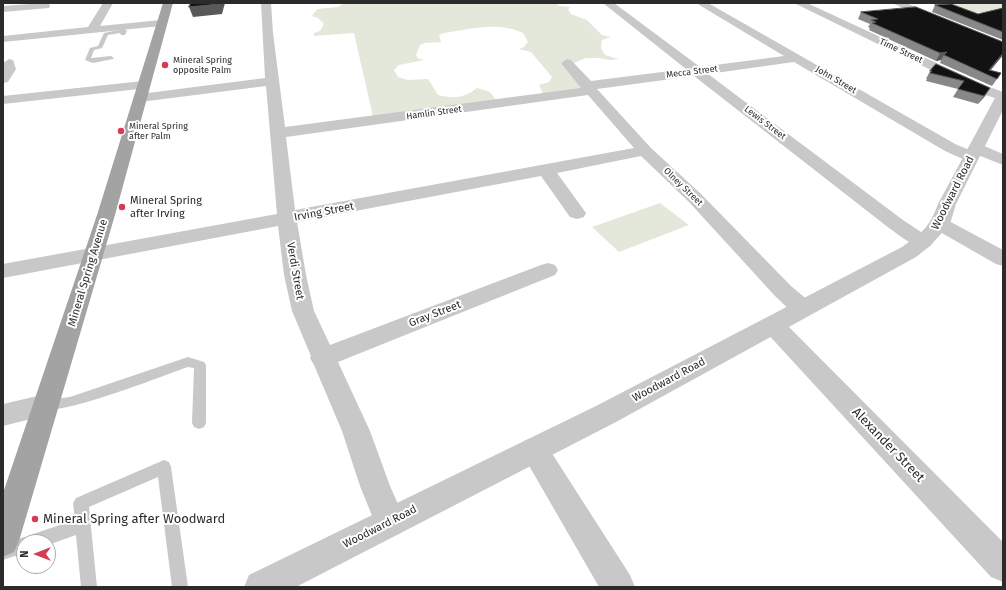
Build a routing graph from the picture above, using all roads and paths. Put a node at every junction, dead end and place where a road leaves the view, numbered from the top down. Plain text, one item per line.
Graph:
1 (108, 3) edge
2 (168, 3) edge
3 (266, 3) edge
4 (608, 3) edge
5 (701, 3) edge
6 (799, 3) edge
7 (897, 3) edge
8 (46, 6) dead end
9 (3, 9) edge
10 (161, 23) junction
11 (948, 23) edge
12 (92, 30) junction
13 (123, 34) dead end
14 (3, 38) edge
15 (111, 58) dead end
16 (798, 58) junction
17 (9, 63) dead end
18 (567, 64) dead end
19 (697, 71) junction
20 (3, 79) edge
21 (272, 81) junction
22 (588, 88) junction
23 (141, 91) junction
24 (1003, 97) edge
25 (3, 100) edge
26 (278, 133) junction
27 (645, 151) junction
28 (973, 153) junction
29 (1003, 160) edge
30 (546, 170) junction
31 (577, 213) dead end
32 (287, 219) junction
33 (940, 224) junction
34 (923, 242) junction
35 (93, 255) junction
36 (1003, 259) edge
37 (548, 270) dead end
38 (3, 271) edge
39 (802, 308) junction
40 (773, 325) junction
41 (322, 358) junction
42 (46, 405) junction
43 (3, 415) edge
44 (199, 423) dead end
45 (534, 450) junction
46 (390, 522) junction
47 (83, 525) junction
48 (56, 534) edge
49 (3, 541) edge
50 (16, 548) edge
51 (3, 552) edge
52 (1003, 565) edge
53 (89, 587) edge
54 (180, 587) edge
55 (261, 587) edge
56 (618, 587) edge

1 - 12 street
2 - 10 main road, Mineral Spring Avenue
3 - 21 street, Verdi Street
4 - 19 street, Lewis Street
5 - 16 street, John Street
6 - 24 street, Time Street
7 - 11 street
8 - 9 street
10 - 12 street
10 - 23 main road, Mineral Spring Avenue
12 - 14 street
13 - 15 lane
16 - 19 street, Mecca Street
16 - 28 street, John Street
17 - 20 street
18 - 22 street, Olney Street
19 - 22 street, Mecca Street
19 - 34 street, Lewis Street
21 - 23 street
21 - 26 street, Verdi Street
22 - 26 street, Hamlin Street
22 - 27 street, Olney Street
23 - 25 street
23 - 35 main road, Mineral Spring Avenue
24 - 28 street, Woodward Road
26 - 32 street, Verdi Street
27 - 30 street, Irving Street
27 - 39 street, Olney Street
28 - 29 street, John Street
28 - 33 street, Woodward Road
30 - 31 street
30 - 32 street, Irving Street
32 - 35 street, Irving Street
32 - 41 street, Verdi Street
33 - 34 street, Woodward Road
33 - 36 street
34 - 39 street, Woodward Road
35 - 38 street, Irving Street
35 - 42 main road, Mineral Spring Avenue
37 - 41 street, Gray Street
39 - 40 street, Woodward Road
40 - 45 street, Woodward Road
40 - 52 street, Alexander Street
41 - 46 street, Verdi Street
42 - 43 street
42 - 44 lane
42 - 49 main road, Mineral Spring Avenue
45 - 46 street, Woodward Road
45 - 56 street
46 - 55 street, Woodward Road
47 - 48 lane
47 - 53 lane
47 - 54 lane
50 - 51 lane

